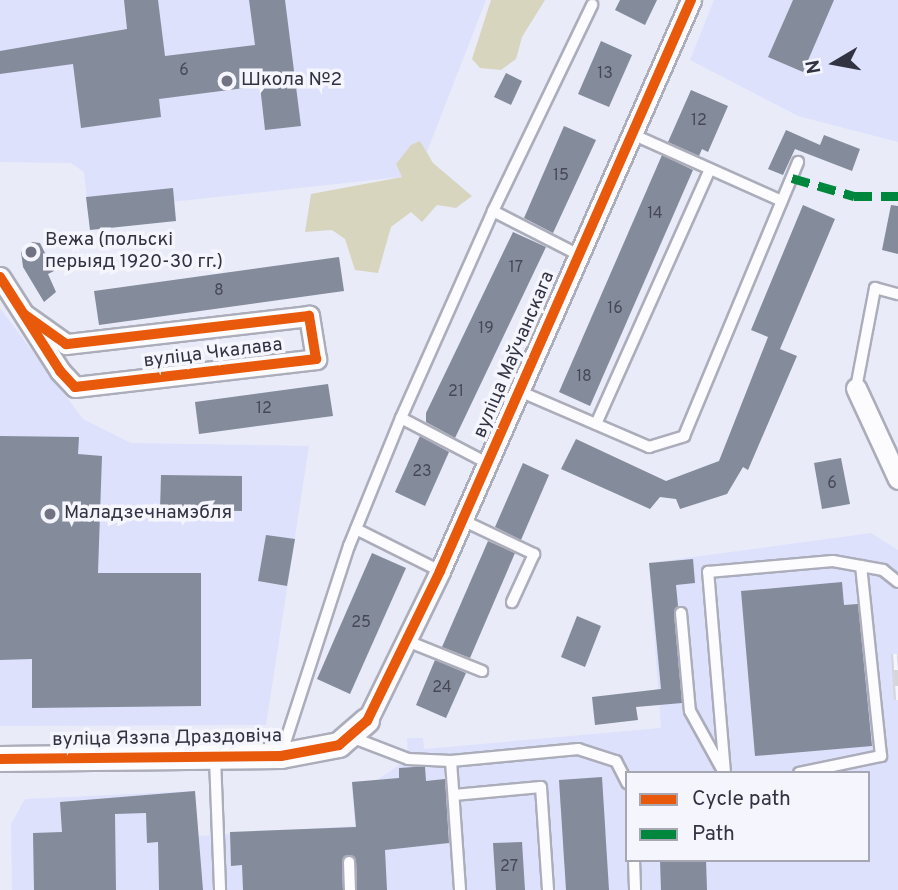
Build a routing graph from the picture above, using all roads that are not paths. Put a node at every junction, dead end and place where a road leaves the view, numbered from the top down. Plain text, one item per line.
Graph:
1 (691, 0) edge
2 (592, 5) dead end
3 (632, 134) junction
4 (798, 162) dead end
5 (710, 169) junction
6 (782, 201) junction
7 (493, 211) junction
8 (577, 254) junction
9 (0, 277) edge
10 (898, 295) edge
11 (25, 315) junction
12 (856, 388) joint
13 (519, 391) junction
14 (401, 418) junction
15 (596, 424) junction
16 (487, 463) junction
17 (898, 479) edge
18 (462, 520) junction
19 (356, 529) junction
20 (861, 566) junction
21 (440, 571) junction
22 (898, 582) edge
23 (512, 602) dead end
24 (681, 613) dead end
25 (407, 641) junction
26 (482, 671) dead end
27 (358, 728) junction
28 (281, 756) junction
29 (215, 758) junction
30 (0, 759) edge
31 (451, 761) junction
32 (723, 771) edge
33 (724, 771) edge
34 (809, 771) edge
35 (625, 779) edge
36 (454, 795) junction
37 (349, 862) dead end
38 (634, 862) edge
39 (220, 890) edge
40 (350, 890) edge
41 (460, 890) edge
42 (548, 890) edge
43 (635, 890) edge

1 - 3 street, вуліца Маўчанскага
2 - 7 lane
3 - 5 lane
3 - 8 street, вуліца Маўчанскага
4 - 6 lane
5 - 6 lane
5 - 15 lane
6 - 15 lane
7 - 8 lane
7 - 14 lane
8 - 13 street, вуліца Маўчанскага
9 - 11 street, вуліца Чкалава
10 - 12 lane
11 - 11 street, вуліца Чкалава
12 - 17 street
13 - 15 lane
13 - 16 street, вуліца Маўчанскага
14 - 16 lane
14 - 19 lane
16 - 18 street, вуліца Маўчанскага
18 - 21 street, вуліца Маўчанскага
18 - 23 lane
19 - 21 lane
19 - 28 lane
20 - 22 lane
20 - 33 lane
20 - 34 lane
21 - 25 street, вуліца Маўчанскага
24 - 32 lane
25 - 26 lane
25 - 27 street, вуліца Маўчанскага
27 - 28 street, вуліца Язэпа Драздовіча
27 - 31 lane
28 - 29 street, вуліца Язэпа Драздовіча
29 - 30 street, вуліца Язэпа Драздовіча
29 - 39 lane
31 - 35 lane
31 - 36 lane
36 - 41 lane
36 - 42 lane
37 - 40 lane
38 - 43 lane

